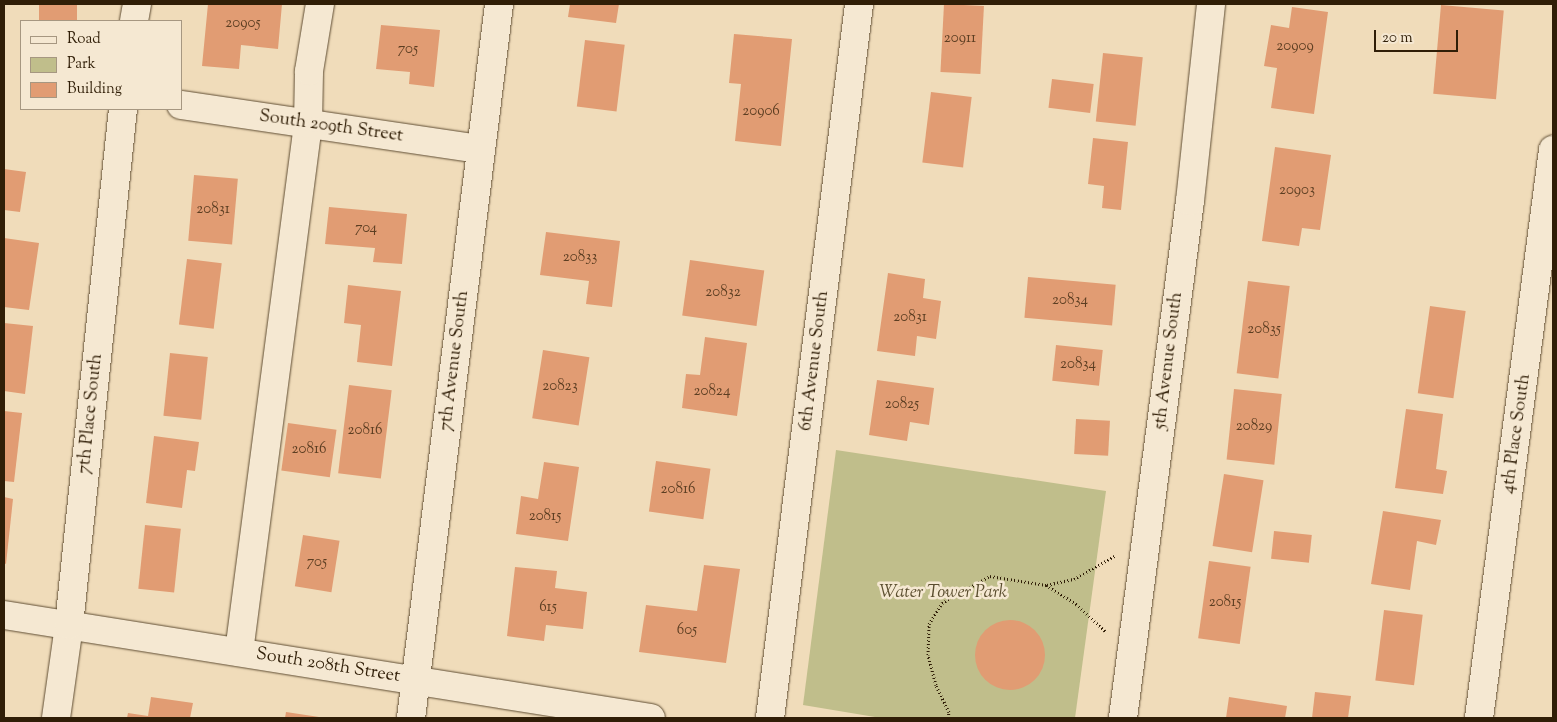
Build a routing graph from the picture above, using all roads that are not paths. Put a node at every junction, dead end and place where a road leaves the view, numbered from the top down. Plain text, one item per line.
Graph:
1 (136, 4) edge
2 (320, 4) edge
3 (499, 4) edge
4 (859, 4) edge
5 (1211, 4) edge
6 (134, 20) edge
7 (182, 105) edge
8 (123, 110) edge
9 (308, 124) junction
10 (480, 149) junction
11 (1553, 150) edge
12 (4, 615) edge
13 (69, 625) junction
14 (239, 652) junction
15 (417, 680) junction
16 (56, 718) edge
17 (410, 718) edge
18 (651, 718) edge
19 (770, 718) edge
20 (1123, 718) edge
21 (1479, 718) edge

1 - 6 street
2 - 9 street
3 - 10 street, 7th Avenue South
4 - 19 street, 6th Avenue South
5 - 20 street, 5th Avenue South
7 - 9 street, South 209th Street
8 - 13 street, 7th Place South
9 - 10 street, South 209th Street
9 - 14 street
10 - 15 street, 7th Avenue South
11 - 21 street, 4th Place South
12 - 13 street, South 208th Street
13 - 14 street, South 208th Street
13 - 16 street, 7th Place South
14 - 15 street, South 208th Street
15 - 17 street, 7th Avenue South
15 - 18 street, South 208th Street

